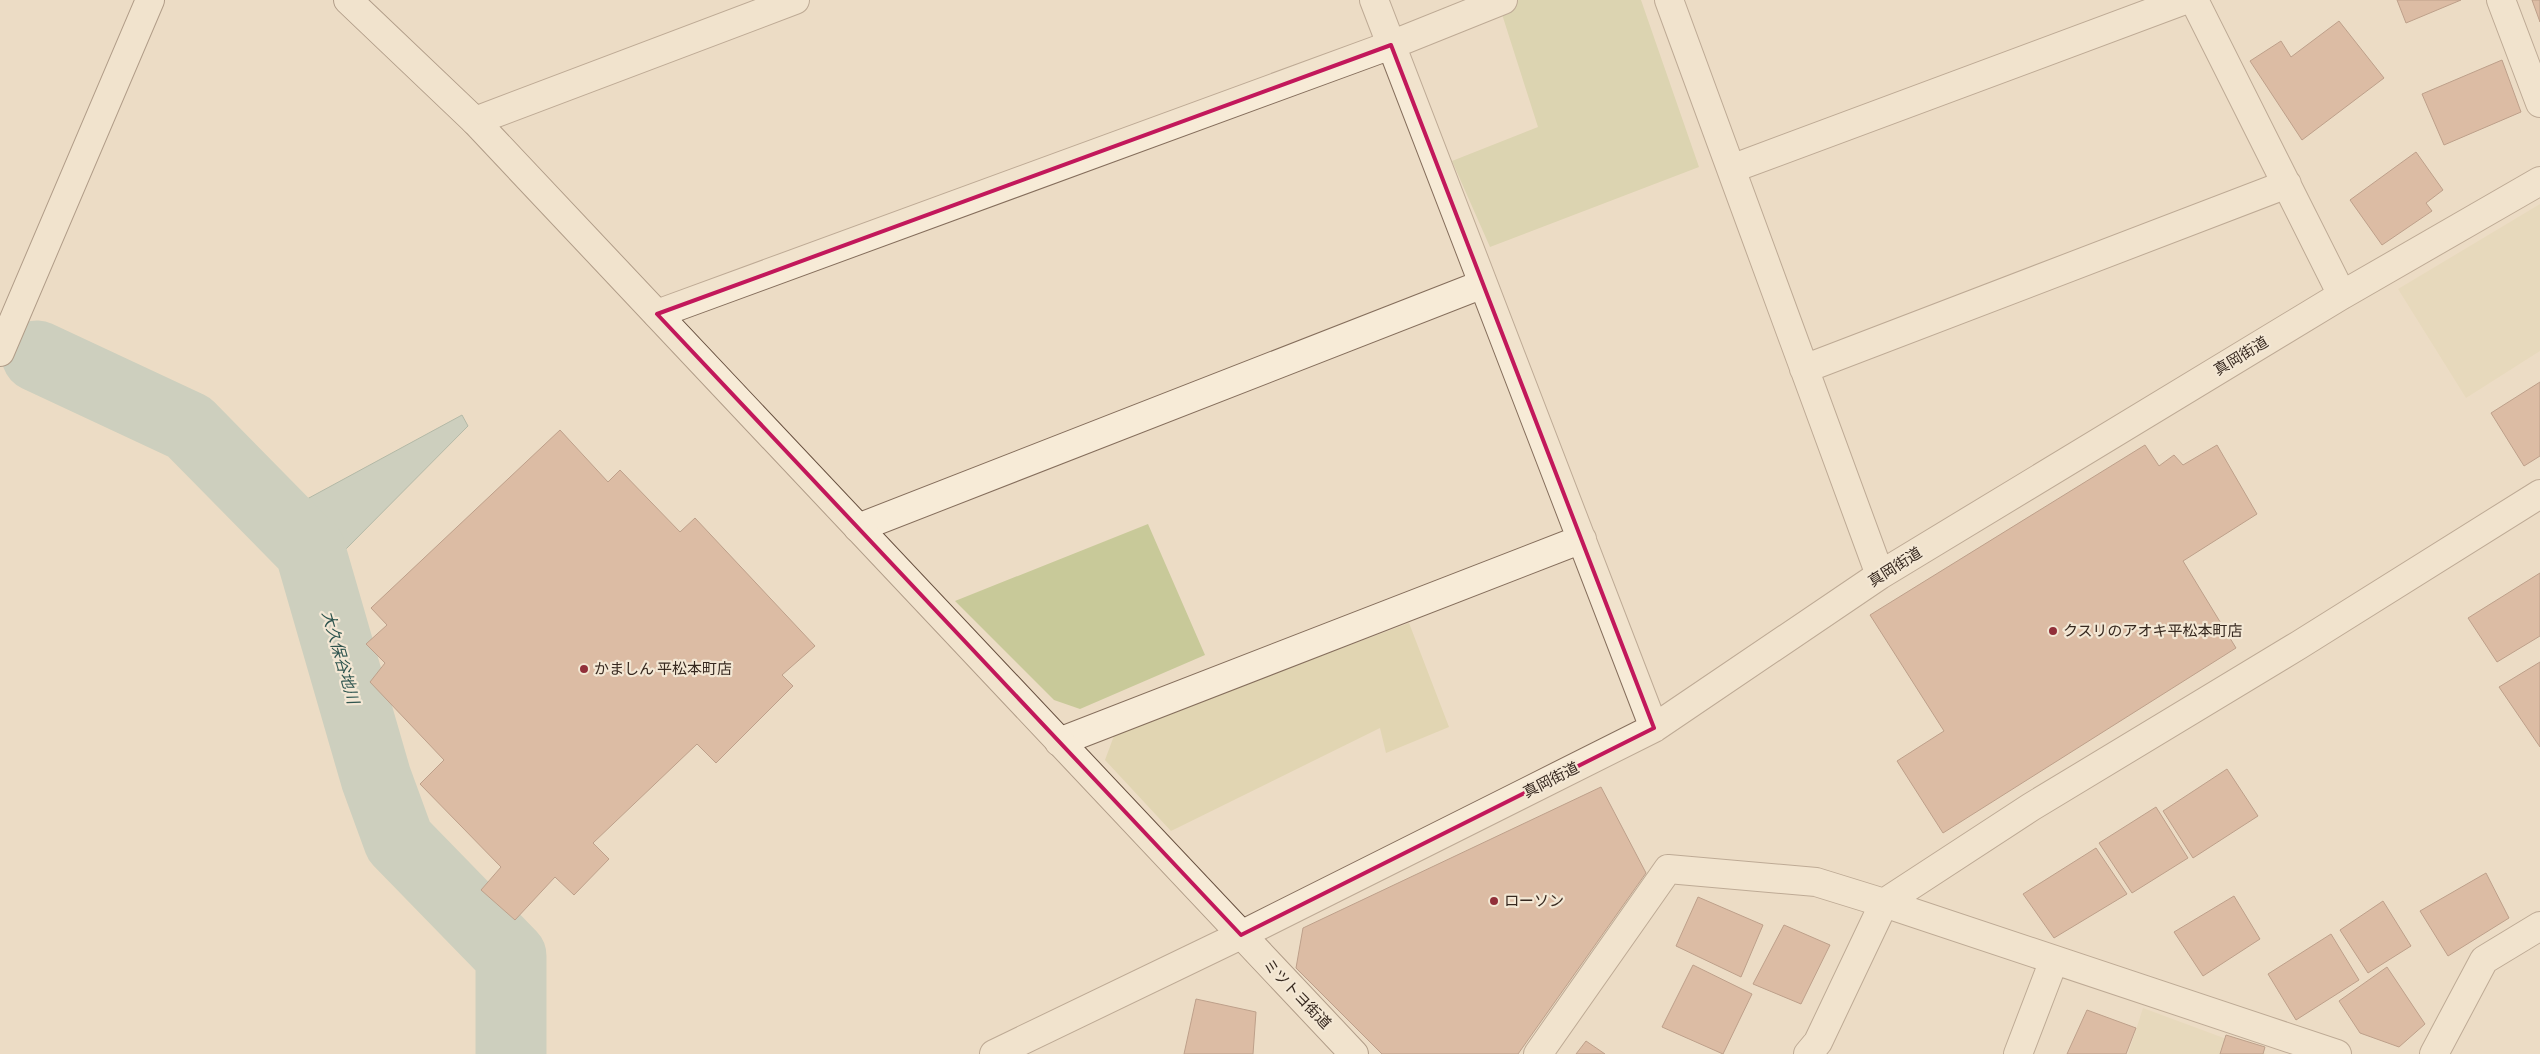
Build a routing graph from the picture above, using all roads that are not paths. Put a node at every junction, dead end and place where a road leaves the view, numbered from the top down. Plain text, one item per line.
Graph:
1 (150, 0) edge
2 (348, 0) edge
3 (795, 0) edge
4 (1374, 0) edge
5 (1503, 0) edge
6 (1669, 0) edge
7 (2185, 0) edge
8 (2194, 0) edge
9 (2501, 0) edge
10 (1391, 45) junction
11 (2540, 103) edge
12 (475, 121) junction
13 (1731, 169) junction
14 (2540, 180) edge
15 (2287, 184) junction
16 (1483, 284) junction
17 (2342, 294) junction
18 (657, 314) junction
19 (0, 352) edge
20 (1804, 369) junction
21 (2540, 494) edge
22 (858, 528) junction
23 (1582, 539) junction
24 (1880, 575) junction
25 (1654, 728) junction
26 (1059, 742) junction
27 (1884, 903) junction
28 (2540, 926) edge
29 (1241, 935) junction
30 (2054, 960) junction
31 (995, 1054) edge
32 (1354, 1054) edge
33 (1538, 1054) edge
34 (1808, 1054) edge
35 (2018, 1054) edge
36 (2337, 1054) edge
37 (2434, 1054) edge

1 - 19 street
2 - 12 street, ミツトヨ街道
3 - 12 street
4 - 10 street
5 - 10 street
6 - 13 street
7 - 13 street
8 - 15 street
9 - 11 street
10 - 16 street
10 - 18 street
12 - 18 street, ミツトヨ街道
13 - 20 street
14 - 17 street, 真岡街道
15 - 17 street
15 - 20 street
16 - 22 street
16 - 23 street
17 - 24 street, 真岡街道
18 - 22 street, ミツトヨ街道
20 - 24 street
21 - 27 street
22 - 26 street, ミツトヨ街道
23 - 25 street
23 - 26 street
24 - 25 street, 真岡街道
25 - 29 street, 真岡街道
26 - 29 street, ミツトヨ街道
27 - 30 street
27 - 33 street
27 - 34 street
28 - 37 street
29 - 31 street, 真岡街道
29 - 32 street, ミツトヨ街道
30 - 35 street
30 - 36 street

